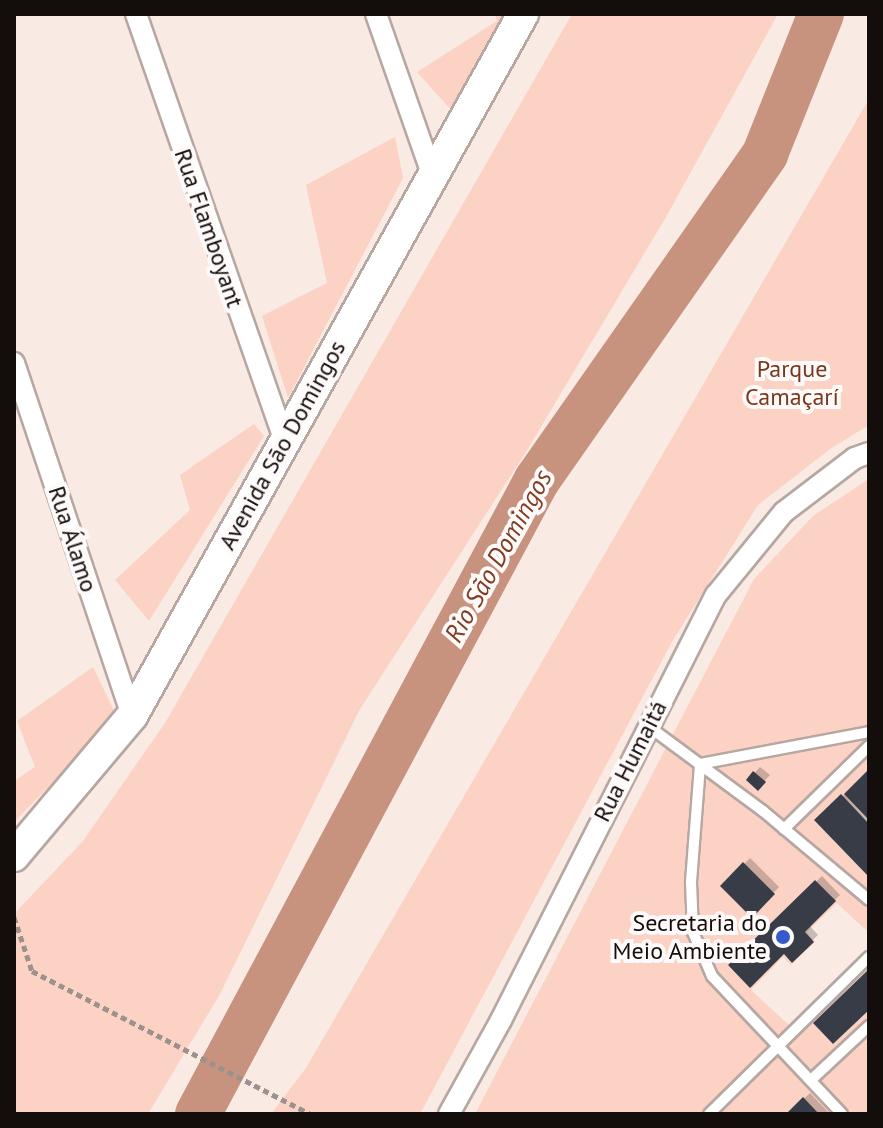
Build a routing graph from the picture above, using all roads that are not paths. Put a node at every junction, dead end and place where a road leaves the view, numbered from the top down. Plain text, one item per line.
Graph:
1 (136, 14) edge
2 (376, 14) edge
3 (523, 14) edge
4 (432, 174) junction
5 (14, 363) edge
6 (285, 441) junction
7 (869, 453) edge
8 (132, 716) junction
9 (648, 726) junction
10 (869, 732) edge
11 (869, 746) edge
12 (700, 764) junction
13 (784, 829) junction
14 (14, 856) edge
15 (869, 900) edge
16 (869, 957) edge
17 (869, 1026) edge
18 (778, 1045) junction
19 (811, 1080) junction
20 (449, 1114) edge
21 (709, 1114) edge
22 (842, 1114) edge

1 - 6 street, Rua Flamboyant
2 - 4 street
3 - 4 street, Avenida São Domingos
4 - 6 street, Avenida São Domingos
5 - 8 street, Rua Álamo
6 - 8 street, Avenida São Domingos
7 - 9 street, Rua Humaitá
8 - 14 street, Avenida São Domingos
9 - 12 lane
9 - 20 street, Rua Humaitá
10 - 12 lane
11 - 13 lane
12 - 13 lane
12 - 18 lane
13 - 15 lane
16 - 18 lane
17 - 19 lane
18 - 19 lane
18 - 21 lane
19 - 22 lane

